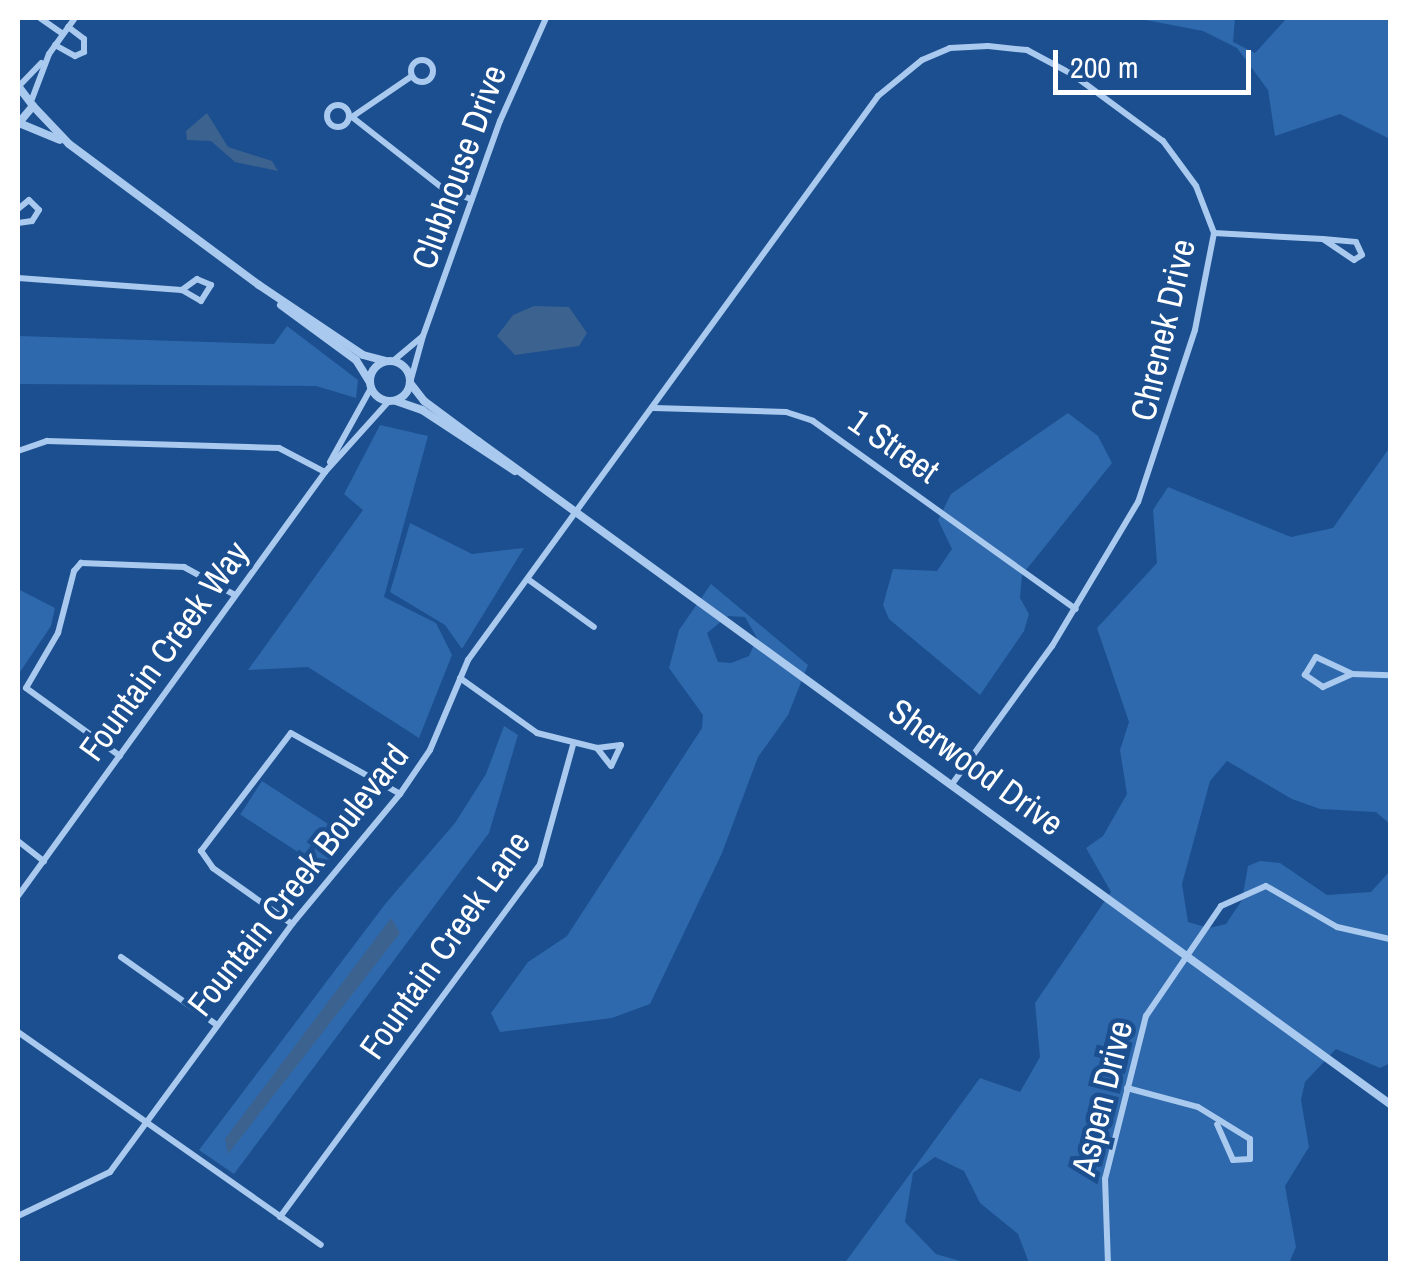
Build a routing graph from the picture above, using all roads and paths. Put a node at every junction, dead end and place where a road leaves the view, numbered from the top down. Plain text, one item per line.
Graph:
1 (40, 18) edge
2 (75, 18) edge
3 (546, 18) edge
4 (66, 30) junction
5 (55, 45) junction
6 (49, 54) junction
7 (412, 76) dead end
8 (18, 86) edge
9 (32, 102) junction
10 (18, 124) edge
11 (69, 144) junction
12 (472, 199) junction
13 (18, 209) edge
14 (18, 223) edge
15 (1214, 233) junction
16 (1323, 239) junction
17 (18, 278) edge
18 (259, 285) junction
19 (182, 290) junction
20 (423, 336) junction
21 (389, 361) junction
22 (410, 383) junction
23 (370, 385) junction
24 (392, 401) junction
25 (654, 408) junction
26 (18, 451) edge
27 (325, 472) junction
28 (528, 476) junction
29 (580, 513) junction
30 (529, 580) junction
31 (235, 595) junction
32 (1076, 609) junction
33 (594, 627) dead end
34 (1352, 674) junction
35 (1390, 675) edge
36 (460, 678) junction
37 (574, 745) junction
38 (597, 748) dead end
39 (120, 756) junction
40 (952, 784) junction
41 (400, 794) junction
42 (18, 842) edge
43 (44, 860) junction
44 (18, 896) edge
45 (292, 924) junction
46 (1390, 940) edge
47 (1186, 955) junction
48 (121, 958) dead end
49 (217, 1024) junction
50 (18, 1032) edge
51 (1127, 1088) junction
52 (1390, 1104) edge
53 (144, 1123) junction
54 (1217, 1124) junction
55 (18, 1216) edge
56 (280, 1217) junction
57 (321, 1245) dead end
58 (1108, 1264) edge

1 - 4 street
2 - 4 street
3 - 12 street, Clubhouse Drive
4 - 5 street
4 - 5 street
5 - 6 street
6 - 8 street
6 - 9 street
7 - 12 street
8 - 9 street
9 - 10 street
9 - 11 street
10 - 11 street
11 - 18 street
12 - 20 street, Clubhouse Drive
13 - 14 street
15 - 16 street
15 - 25 street, Chrenek Drive
15 - 32 street, Chrenek Drive
16 - 16 street
17 - 19 street
18 - 21 street
18 - 23 street
19 - 19 street
20 - 21 street
20 - 22 street, Clubhouse Drive
21 - 22 street, Sherwood Drive
21 - 23 street
22 - 24 street
22 - 28 street, Sherwood Drive
23 - 24 street, Sherwood Drive
23 - 27 street, Fountain Creek Way
24 - 27 street, Fountain Creek Way
24 - 28 street, Sherwood Drive
25 - 29 street, Chrenek Drive
25 - 32 street, 1 Street
26 - 27 street
27 - 31 street, Fountain Creek Way
28 - 29 street, Sherwood Drive
29 - 30 street, Fountain Creek Boulevard
29 - 40 street, Sherwood Drive
30 - 33 street
30 - 36 street, Fountain Creek Boulevard
31 - 39 street, Fountain Creek Way
31 - 39 street
32 - 40 street, Chrenek Drive
34 - 34 street
34 - 35 street
36 - 37 street
36 - 41 street, Fountain Creek Boulevard
37 - 38 street
37 - 56 street, Fountain Creek Lane
39 - 43 street, Fountain Creek Way
40 - 47 street, Sherwood Drive
41 - 45 street, Fountain Creek Boulevard
41 - 45 street
42 - 43 street
43 - 44 street, Fountain Creek Way
45 - 49 street, Fountain Creek Boulevard
46 - 47 street, Aspen Drive
47 - 51 street, Aspen Drive
47 - 52 street, Sherwood Drive
48 - 49 street
49 - 53 street, Fountain Creek Boulevard
50 - 53 street
51 - 54 street
51 - 58 street, Aspen Drive
53 - 55 street, Fountain Creek Boulevard
53 - 56 street
54 - 54 street
56 - 57 street

